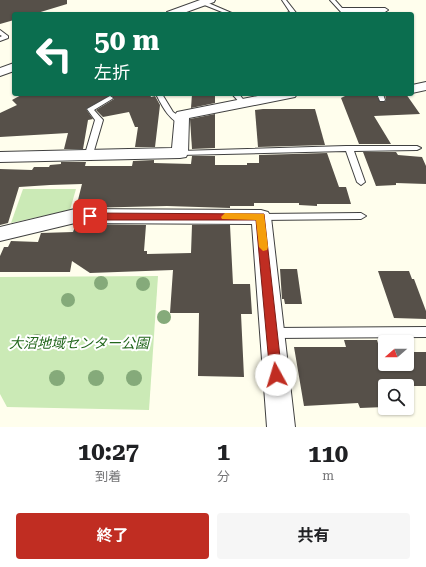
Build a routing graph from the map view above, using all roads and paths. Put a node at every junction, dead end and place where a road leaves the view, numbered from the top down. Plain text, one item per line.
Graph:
1 (284, 0) edge
2 (332, 0) edge
3 (207, 1) edge
4 (385, 10) dead end
5 (177, 12) edge
6 (227, 12) edge
7 (293, 12) edge
8 (0, 32) edge
9 (0, 39) edge
10 (12, 68) edge
11 (0, 72) edge
12 (426, 86) edge
13 (414, 89) edge
14 (160, 96) edge
15 (270, 96) edge
16 (110, 98) dead end
17 (239, 99) edge
18 (182, 122) junction
19 (349, 148) junction
20 (417, 148) dead end
21 (180, 153) junction
22 (89, 154) junction
23 (0, 157) edge
24 (361, 182) dead end
25 (361, 216) dead end
26 (260, 217) junction
27 (0, 234) edge
28 (426, 332) edge
29 (272, 333) junction
30 (281, 427) edge

1 - 7 lane
2 - 4 lane
3 - 5 street
3 - 6 lane
8 - 9 lane
10 - 11 street
12 - 13 street
14 - 18 lane
15 - 17 street
16 - 22 lane
17 - 18 street
18 - 21 street
19 - 20 lane
19 - 21 lane
19 - 24 lane
21 - 22 street
22 - 23 street
25 - 26 lane
26 - 27 street
26 - 29 street
28 - 29 lane
29 - 30 street

